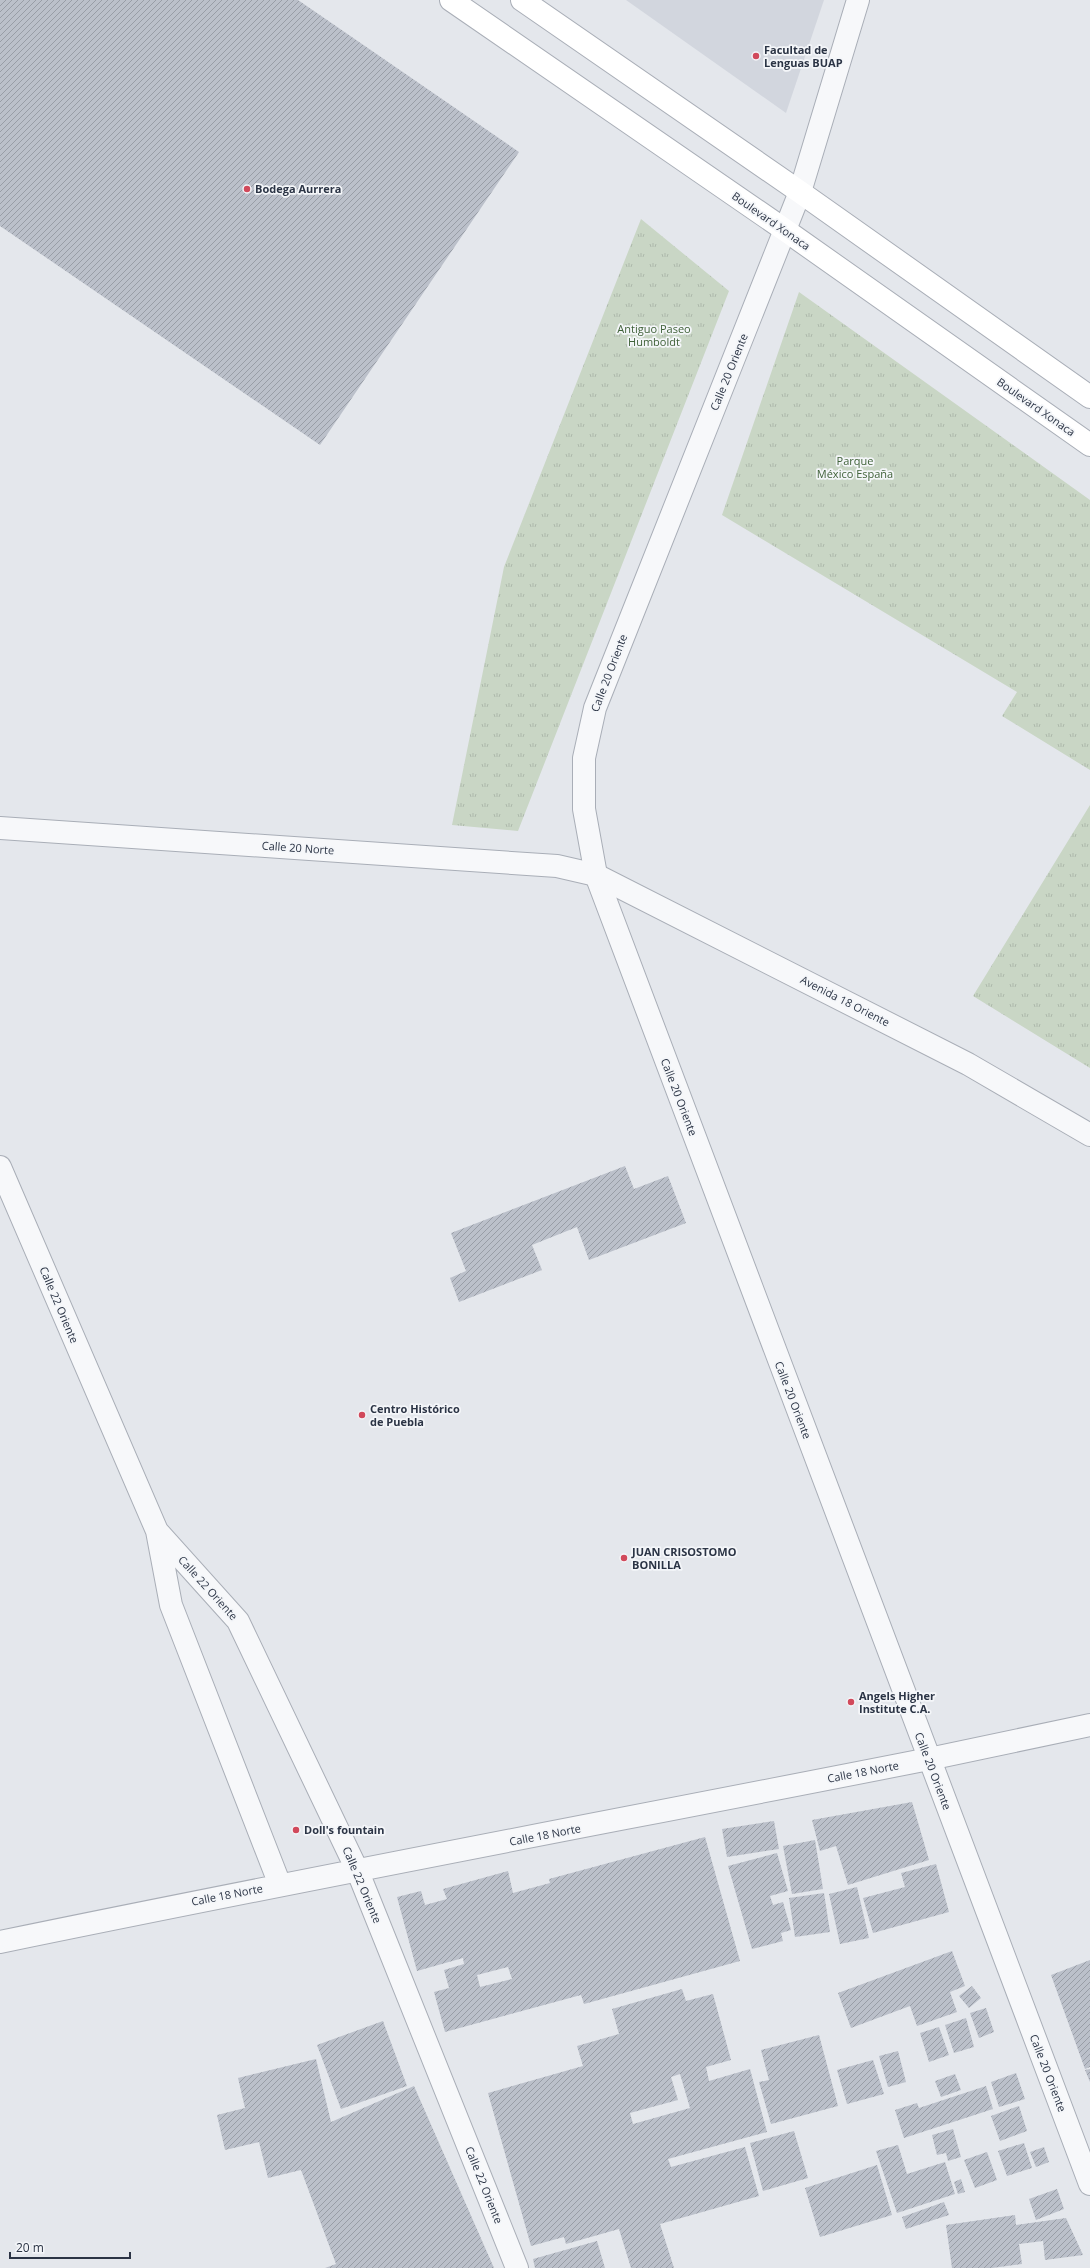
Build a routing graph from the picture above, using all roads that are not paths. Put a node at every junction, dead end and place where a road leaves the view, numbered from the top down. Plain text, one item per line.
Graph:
1 (451, 0) edge
2 (522, 0) edge
3 (858, 0) edge
4 (800, 192) junction
5 (785, 230) junction
6 (1090, 397) edge
7 (1090, 445) edge
8 (0, 828) edge
9 (596, 875) junction
10 (1090, 1134) edge
11 (0, 1167) edge
12 (157, 1531) junction
13 (1090, 1725) edge
14 (929, 1759) junction
15 (358, 1872) junction
16 (280, 1885) junction
17 (0, 1942) edge
18 (1090, 2184) edge
19 (517, 2268) edge

1 - 5 main road, Boulevard Xonaca
2 - 4 main road
3 - 4 street, Calle 20 Oriente
4 - 5 street, Calle 20 Oriente
4 - 6 main road
5 - 7 main road, Boulevard Xonaca
5 - 9 street, Calle 20 Oriente
8 - 9 street, Calle 20 Norte
9 - 10 street, Avenida 18 Oriente
9 - 14 street, Calle 20 Oriente
11 - 12 street, Calle 22 Oriente
12 - 15 street, Calle 22 Oriente
12 - 16 street, Calle 22 Oriente
13 - 14 street, Calle 18 Norte
14 - 15 street, Calle 18 Norte
14 - 18 street, Calle 20 Oriente
15 - 16 street, Calle 18 Norte
15 - 19 street, Calle 22 Oriente
16 - 17 street, Calle 18 Norte

